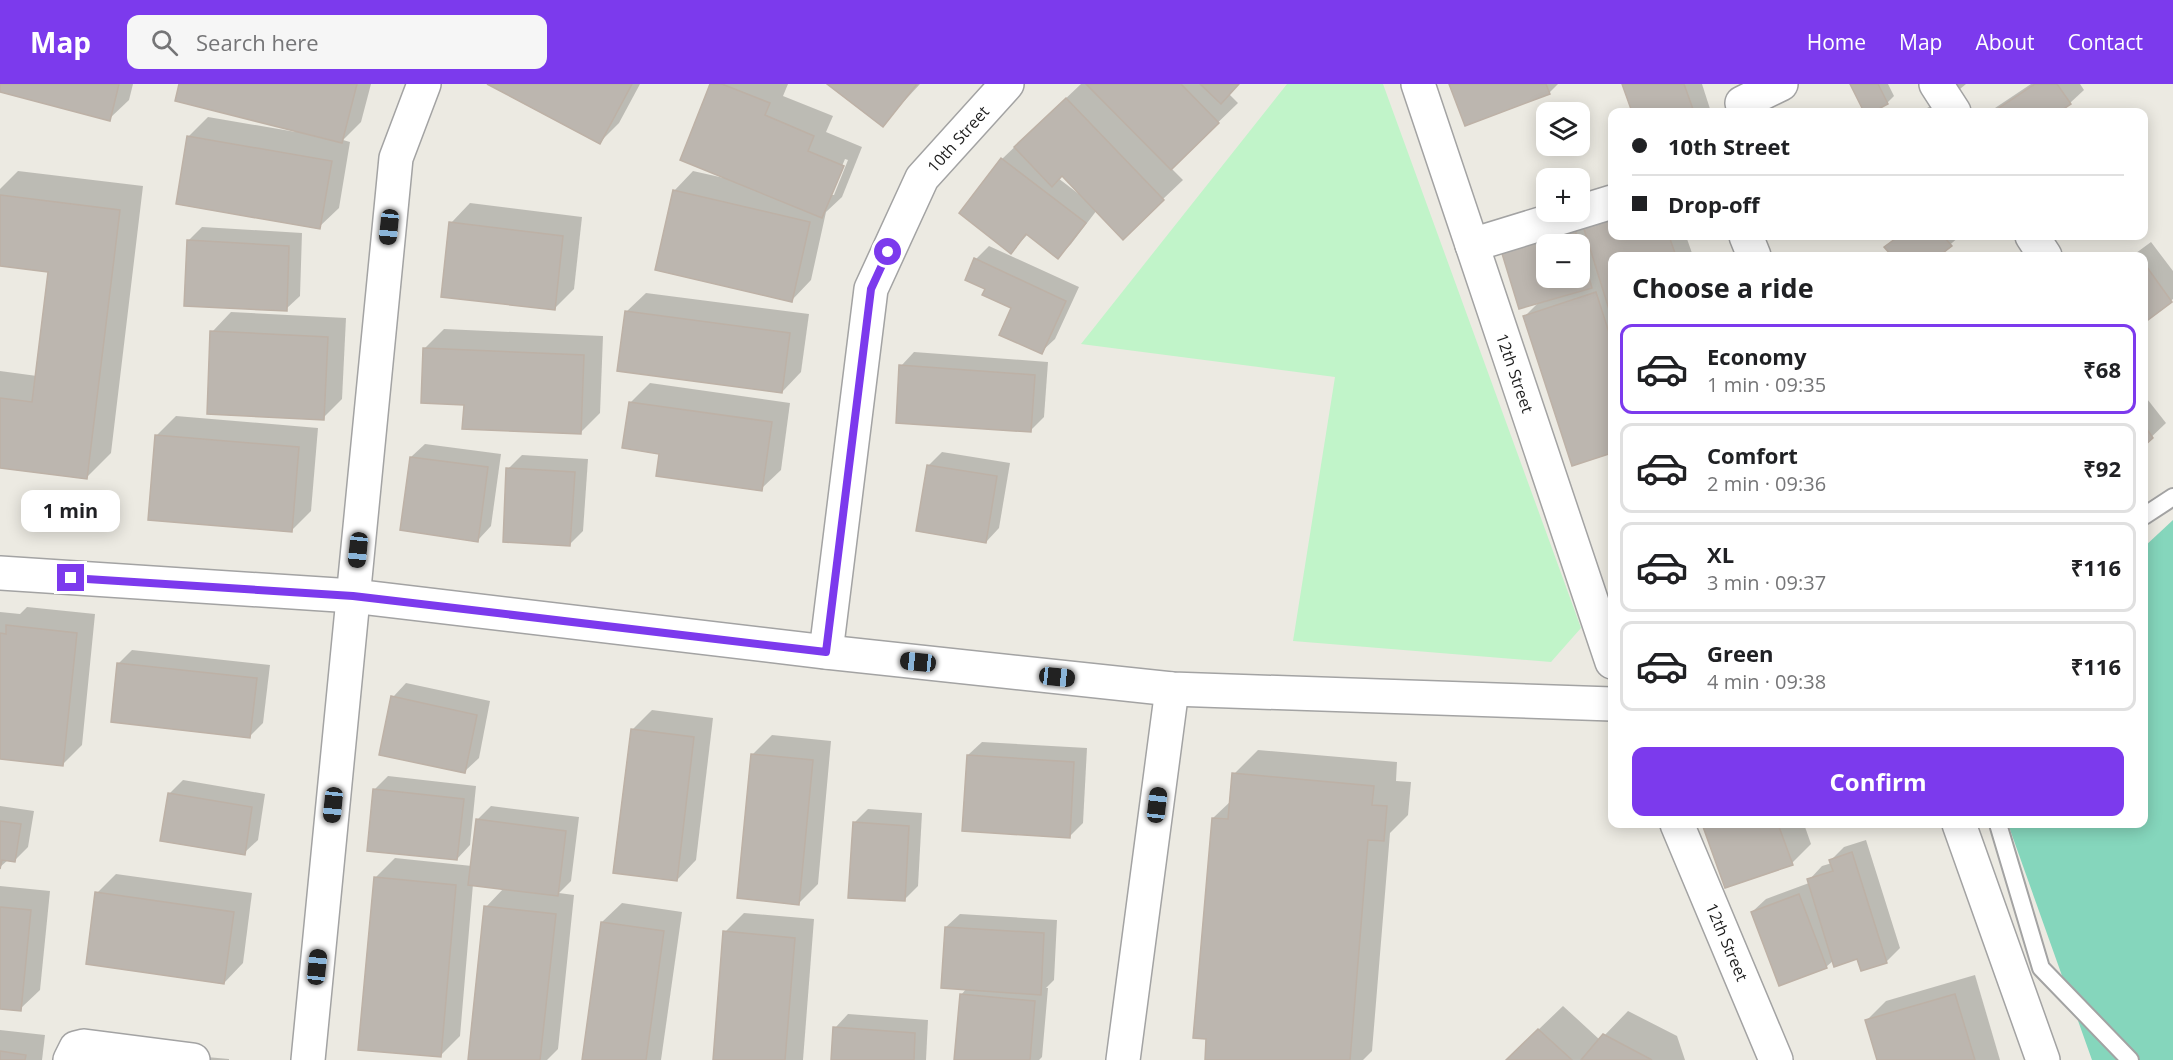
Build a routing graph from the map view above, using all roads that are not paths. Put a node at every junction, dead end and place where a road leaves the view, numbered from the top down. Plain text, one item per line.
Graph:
1 (424, 84) edge
2 (1007, 84) edge
3 (1418, 84) edge
4 (1781, 84) edge
5 (1936, 84) edge
6 (1739, 100) edge
7 (1951, 108) edge
8 (1608, 203) edge
9 (1472, 245) junction
10 (2173, 497) edge
11 (2148, 513) edge
12 (0, 573) edge
13 (353, 596) junction
14 (1608, 650) edge
15 (826, 652) junction
16 (1172, 689) junction
17 (1608, 704) edge
18 (1679, 828) edge
19 (1960, 828) edge
20 (1999, 828) edge
21 (70, 1060) edge
22 (193, 1060) edge
23 (308, 1060) edge
24 (1123, 1060) edge
25 (1776, 1060) edge
26 (2043, 1060) edge
27 (2130, 1060) edge

1 - 13 street
2 - 15 street, 10th Street
3 - 9 street, 12th Street
4 - 6 street
5 - 7 street
8 - 9 street
9 - 14 street, 12th Street
10 - 11 lane
12 - 13 street
13 - 15 street
13 - 23 street
15 - 16 street
16 - 17 street
16 - 24 street
18 - 25 street, 12th Street
19 - 26 street
20 - 27 lane
21 - 22 street

